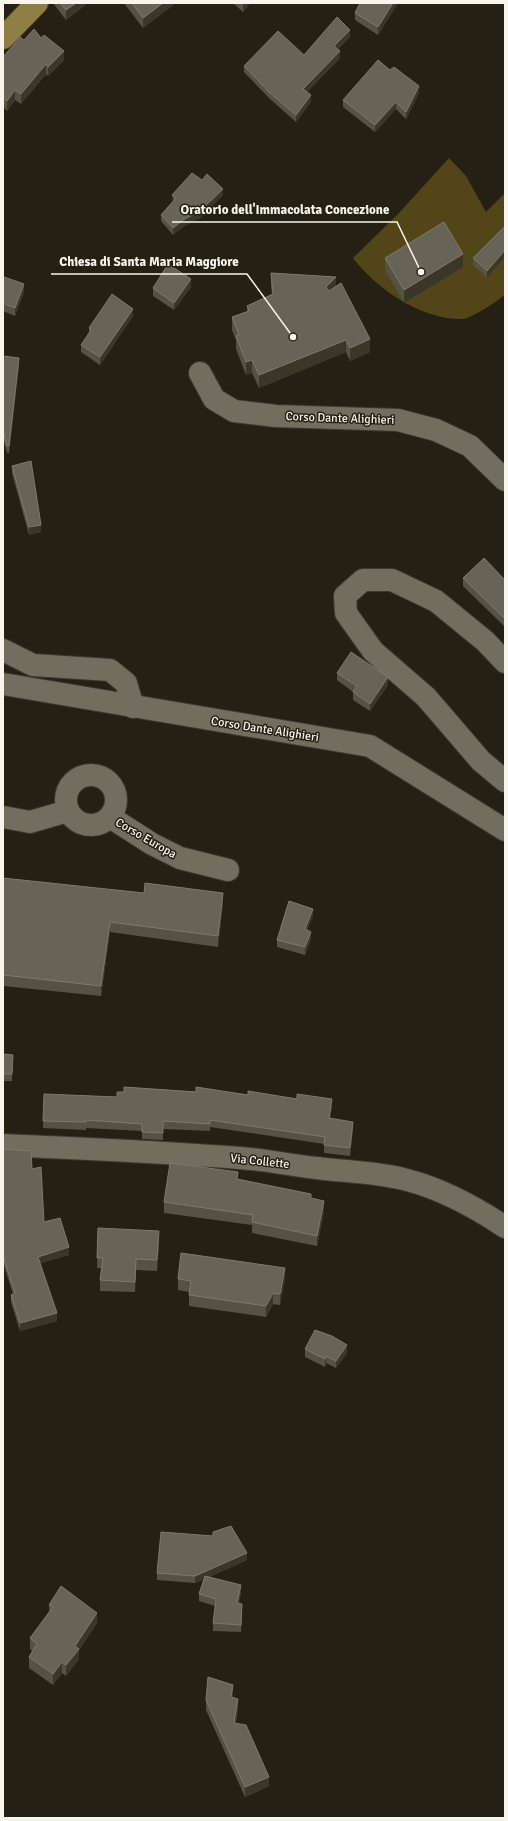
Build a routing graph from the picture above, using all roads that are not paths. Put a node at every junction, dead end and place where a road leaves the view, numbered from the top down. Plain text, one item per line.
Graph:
1 (37, 3) edge
2 (4, 36) edge
3 (200, 372) dead end
4 (505, 480) edge
5 (3, 650) edge
6 (505, 662) edge
7 (3, 684) edge
8 (133, 707) junction
9 (505, 781) edge
10 (68, 811) junction
11 (3, 818) edge
12 (110, 818) junction
13 (505, 830) edge
14 (228, 870) dead end
15 (3, 1145) edge
16 (505, 1227) edge

1 - 2 main road
3 - 4 street, Corso Dante Alighieri
5 - 8 street
6 - 9 street
7 - 8 street, Corso Dante Alighieri
8 - 13 street, Corso Dante Alighieri
10 - 11 street
10 - 12 street, Corso Europa
10 - 12 street, Corso Europa
12 - 14 street, Corso Europa
15 - 16 street, Via Collette

